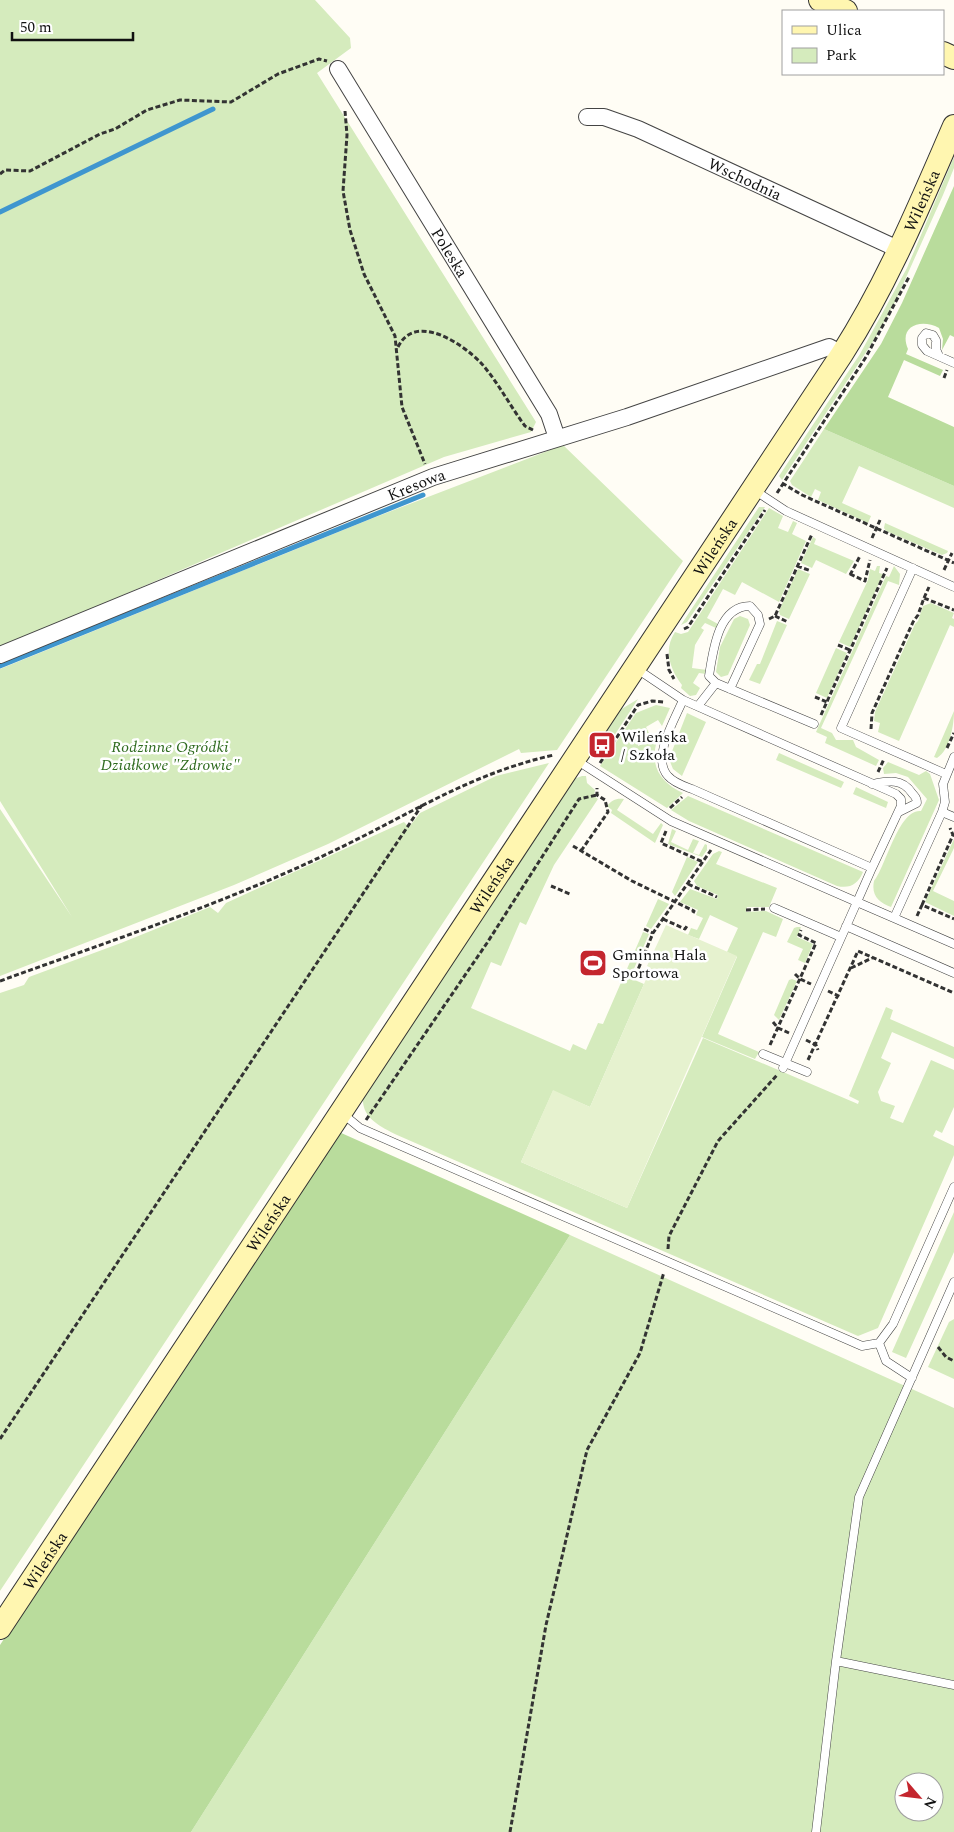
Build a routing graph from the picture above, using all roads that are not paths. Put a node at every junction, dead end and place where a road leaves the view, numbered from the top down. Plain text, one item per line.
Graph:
1 (820, 0) edge
2 (844, 10) edge
3 (338, 69) road end
4 (587, 117) dead end
5 (954, 126) edge
6 (900, 250) junction
7 (842, 354) junction
8 (939, 356) dead end
9 (954, 363) edge
10 (557, 438) junction
11 (754, 490) junction
12 (913, 568) junction
13 (954, 587) edge
14 (0, 655) edge
15 (636, 667) junction
16 (716, 683) junction
17 (730, 689) junction
18 (683, 700) junction
19 (698, 706) junction
20 (814, 724) dead end
21 (954, 757) edge
22 (575, 759) junction
23 (946, 774) junction
24 (872, 784) junction
25 (899, 812) junction
26 (942, 812) junction
27 (954, 817) edge
28 (872, 868) junction
29 (857, 902) junction
30 (774, 908) road end
31 (894, 918) junction
32 (846, 926) junction
33 (841, 937) junction
34 (954, 944) edge
35 (954, 973) edge
36 (763, 1054) dead end
37 (785, 1062) junction
38 (807, 1072) dead end
39 (341, 1113) junction
40 (954, 1187) edge
41 (954, 1282) edge
42 (879, 1342) junction
43 (912, 1378) junction
44 (0, 1628) edge
45 (836, 1661) junction
46 (954, 1685) edge
47 (816, 1832) edge

1 - 2 street
3 - 10 street, Poleska
4 - 6 street, Wschodnia
5 - 6 street, Wileńska
6 - 7 street, Wileńska
7 - 10 street, Kresowa
7 - 11 street, Wileńska
8 - 9 lane
10 - 14 street, Kresowa
11 - 12 lane
11 - 15 street, Wileńska
12 - 13 lane
12 - 23 lane
15 - 18 lane
15 - 22 street, Wileńska
16 - 17 lane
16 - 17 lane
16 - 19 lane
17 - 20 lane
18 - 19 lane
18 - 28 lane
19 - 24 lane
21 - 23 lane
22 - 29 lane
22 - 39 street, Wileńska
23 - 26 lane
24 - 25 lane
24 - 25 lane
25 - 28 lane
26 - 27 lane
26 - 31 lane
28 - 29 lane
29 - 31 lane
29 - 32 lane
30 - 33 lane
31 - 34 lane
32 - 33 lane
32 - 35 lane
33 - 37 lane
36 - 37 lane
37 - 38 lane
39 - 42 lane
39 - 44 street, Wileńska
40 - 42 lane
41 - 43 lane
42 - 43 lane
43 - 45 lane
45 - 46 lane
45 - 47 lane

